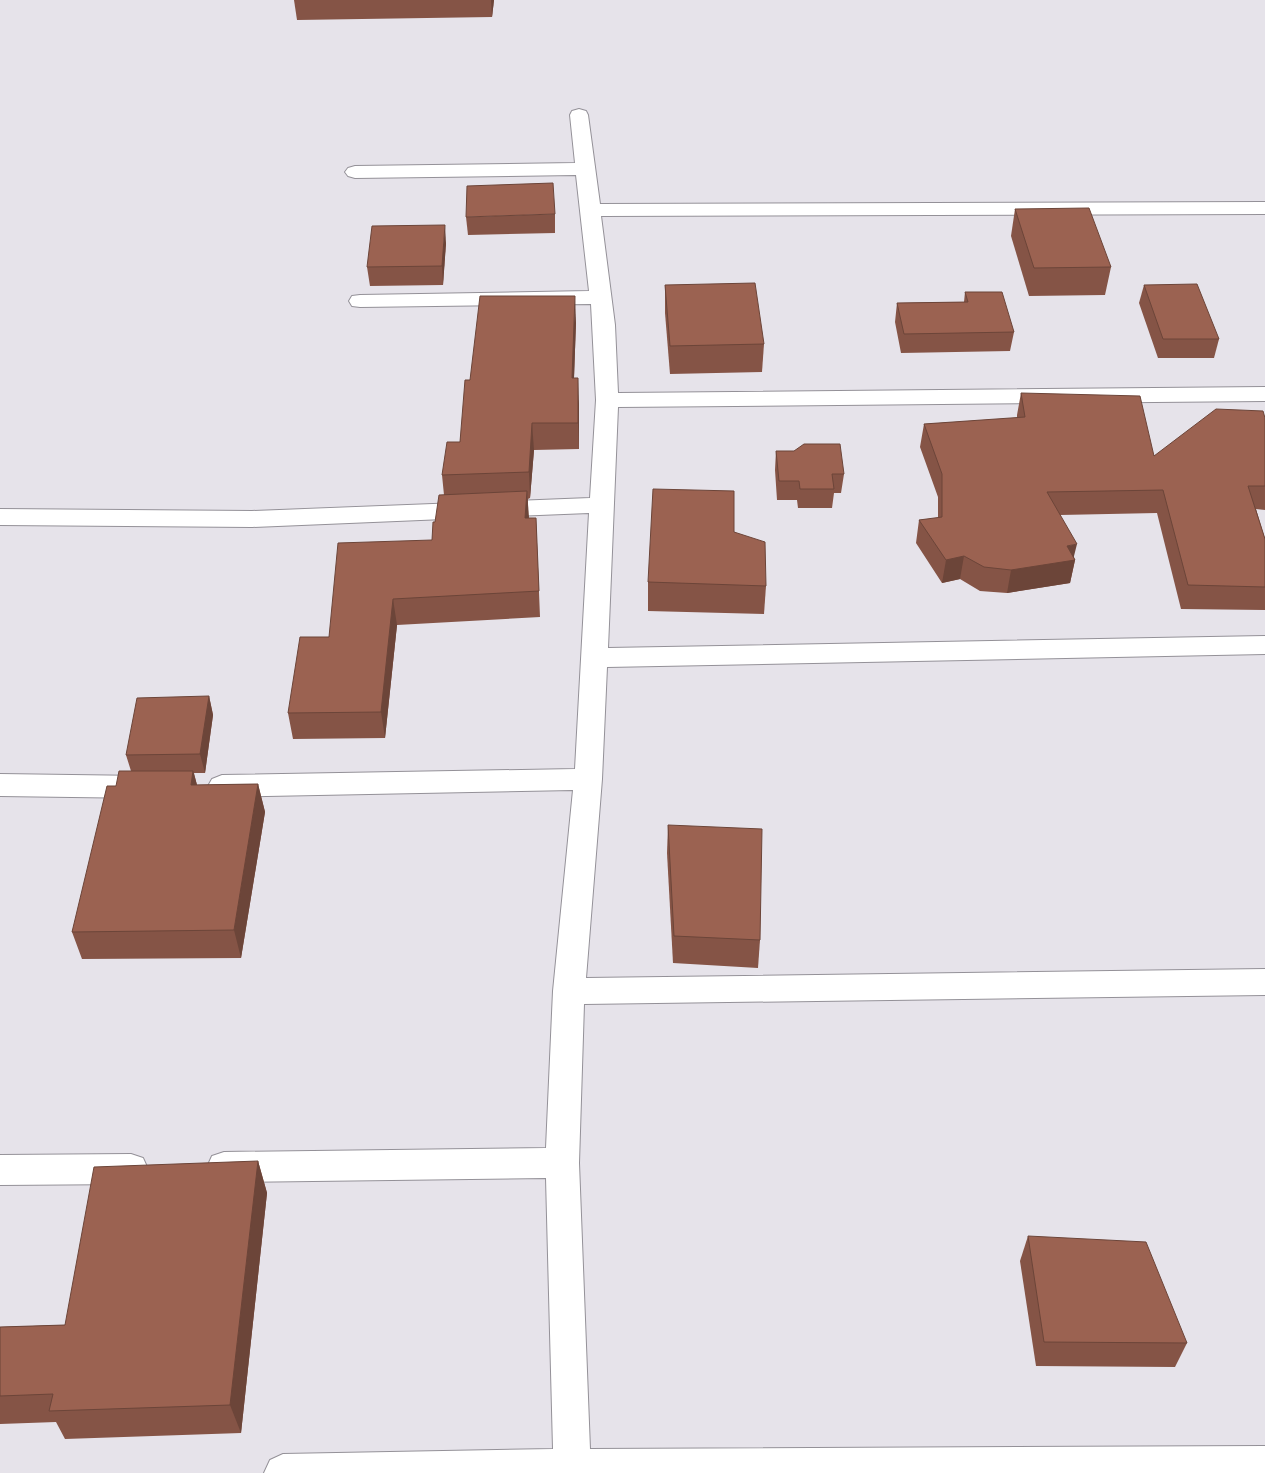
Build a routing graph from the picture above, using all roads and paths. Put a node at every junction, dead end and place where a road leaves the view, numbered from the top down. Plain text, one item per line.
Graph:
1 (579, 115) dead end
2 (585, 170) junction
3 (355, 172) dead end
4 (1265, 208) edge
5 (590, 210) junction
6 (601, 297) junction
7 (360, 301) dead end
8 (1265, 394) edge
9 (607, 400) junction
10 (600, 505) junction
11 (0, 518) edge
12 (1265, 645) edge
13 (592, 658) junction
14 (588, 779) junction
15 (0, 785) edge
16 (1265, 982) edge
17 (569, 991) junction
18 (562, 1163) junction
19 (158, 1168) edge
20 (197, 1168) edge
21 (0, 1170) edge
22 (1265, 1465) edge
23 (572, 1468) junction
24 (283, 1473) edge

1 - 2 street
2 - 3 street
2 - 5 street
4 - 5 street
5 - 6 street
6 - 7 street
6 - 9 street
8 - 9 street
9 - 10 street
10 - 11 street
10 - 13 street
12 - 13 street
13 - 14 street
14 - 15 street
14 - 17 street
16 - 17 street
17 - 18 street
18 - 20 street
18 - 23 street
19 - 21 street
22 - 23 street
23 - 24 street

